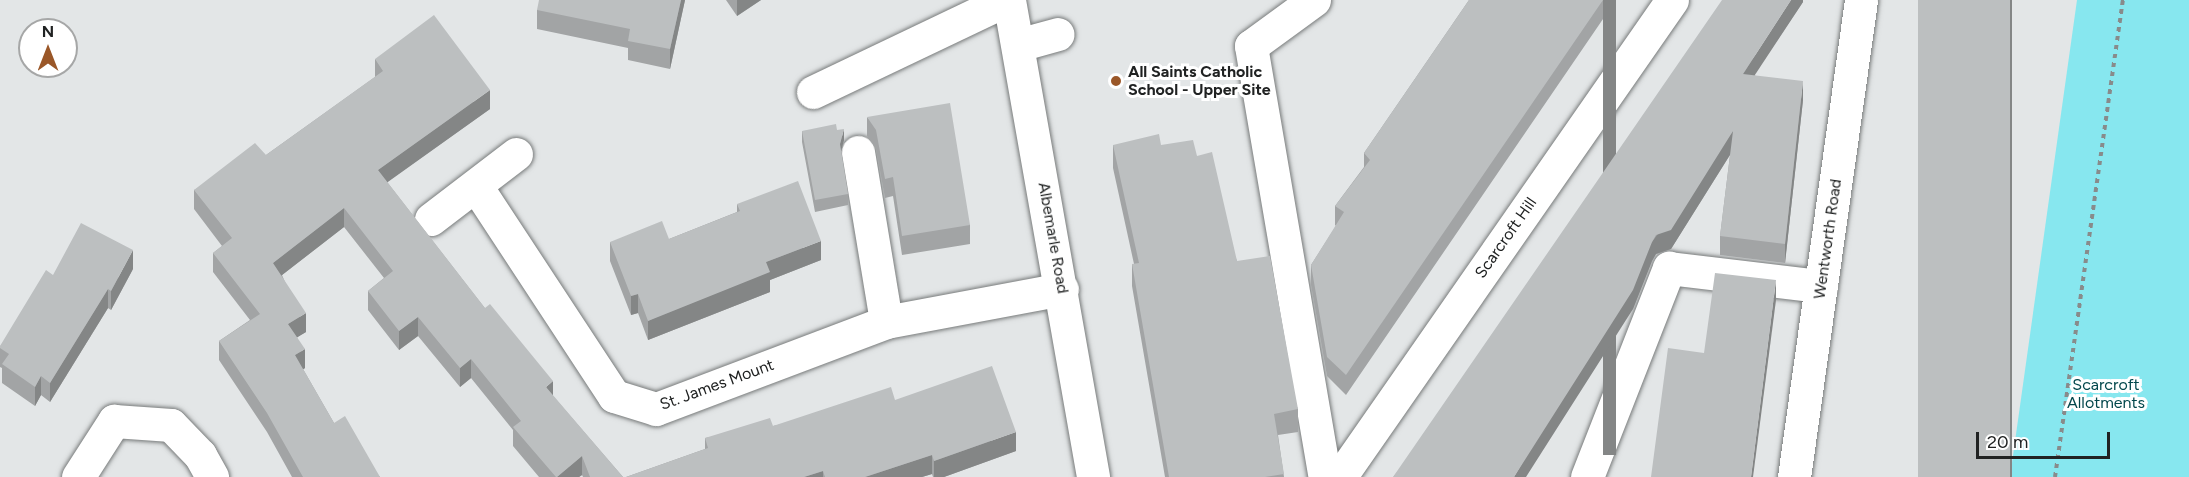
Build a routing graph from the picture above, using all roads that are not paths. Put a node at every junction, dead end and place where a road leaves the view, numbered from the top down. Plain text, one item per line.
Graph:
1 (1008, 0) edge
2 (1314, 0) edge
3 (1672, 0) edge
4 (1861, 0) edge
5 (1058, 34) dead end
6 (1018, 45) junction
7 (813, 92) dead end
8 (858, 152) dead end
9 (516, 154) dead end
10 (476, 186) junction
11 (431, 219) dead end
12 (1821, 286) junction
13 (1062, 289) junction
14 (886, 322) junction
15 (78, 477) edge
16 (212, 477) edge
17 (1093, 477) edge
18 (1325, 477) edge
19 (1340, 477) edge
20 (1587, 477) edge
21 (1794, 477) edge

1 - 6 street, Albemarle Road
1 - 7 street
2 - 18 street
3 - 19 street, Scarcroft Hill
4 - 12 street, Wentworth Road
5 - 6 street
6 - 13 street, Albemarle Road
8 - 14 street
9 - 10 street
10 - 11 street
10 - 14 street, St. James Mount
12 - 20 street
12 - 21 street, Wentworth Road
13 - 14 street, St. James Mount
13 - 17 street, Albemarle Road
15 - 16 street

